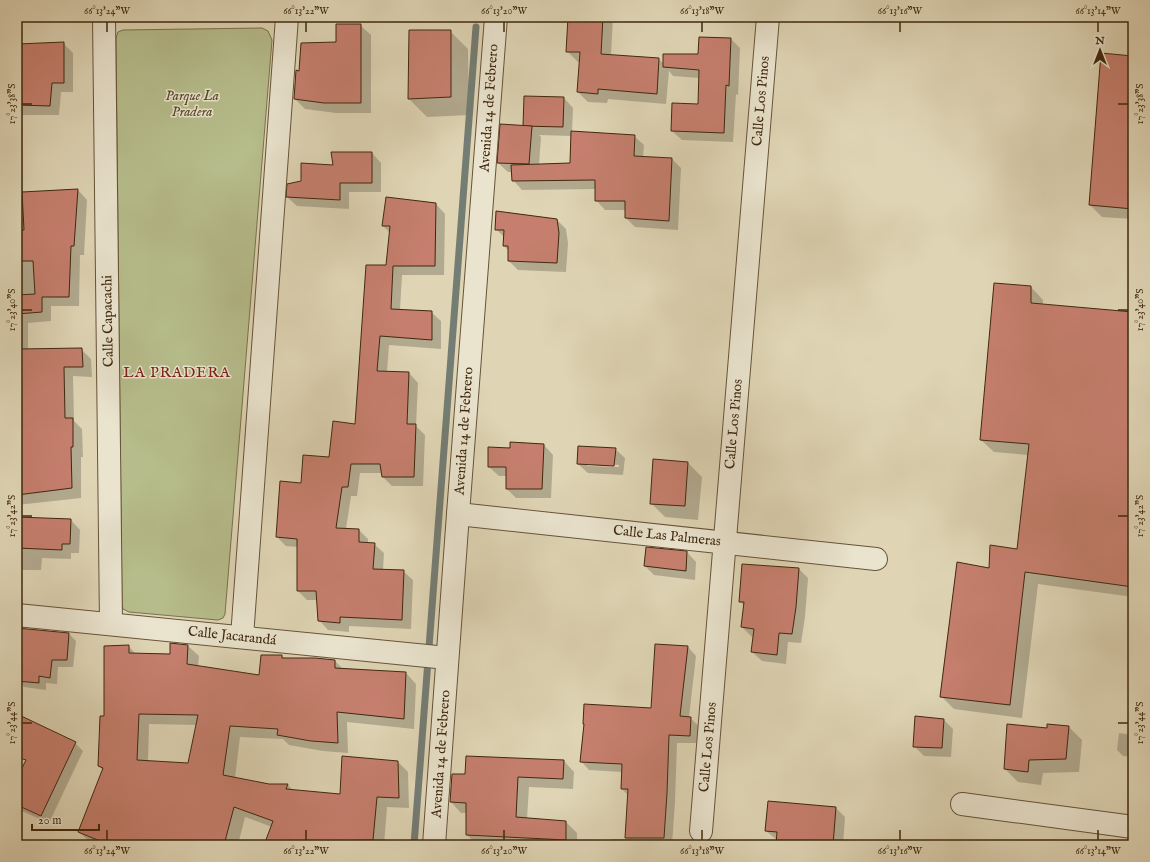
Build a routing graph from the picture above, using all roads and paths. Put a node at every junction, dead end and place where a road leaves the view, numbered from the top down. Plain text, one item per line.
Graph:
1 (104, 17) edge
2 (287, 17) edge
3 (496, 17) edge
4 (768, 17) edge
5 (458, 514) junction
6 (724, 542) junction
7 (876, 559) dead end
8 (17, 615) edge
9 (111, 624) junction
10 (242, 637) junction
11 (447, 658) junction
12 (962, 804) dead end
13 (1133, 827) edge
14 (701, 831) dead end
15 (434, 845) edge

1 - 9 street, Calle Capacachi
2 - 10 street
3 - 5 street, Avenida 14 de Febrero
4 - 6 street, Calle Los Pinos
5 - 6 street, Calle Las Palmeras
5 - 11 street, Avenida 14 de Febrero
6 - 7 street, Calle Las Palmeras
6 - 14 street, Calle Los Pinos
8 - 9 street, Calle Jacarandá
9 - 10 street, Calle Jacarandá
10 - 11 street, Calle Jacarandá
11 - 15 street, Avenida 14 de Febrero
12 - 13 street

